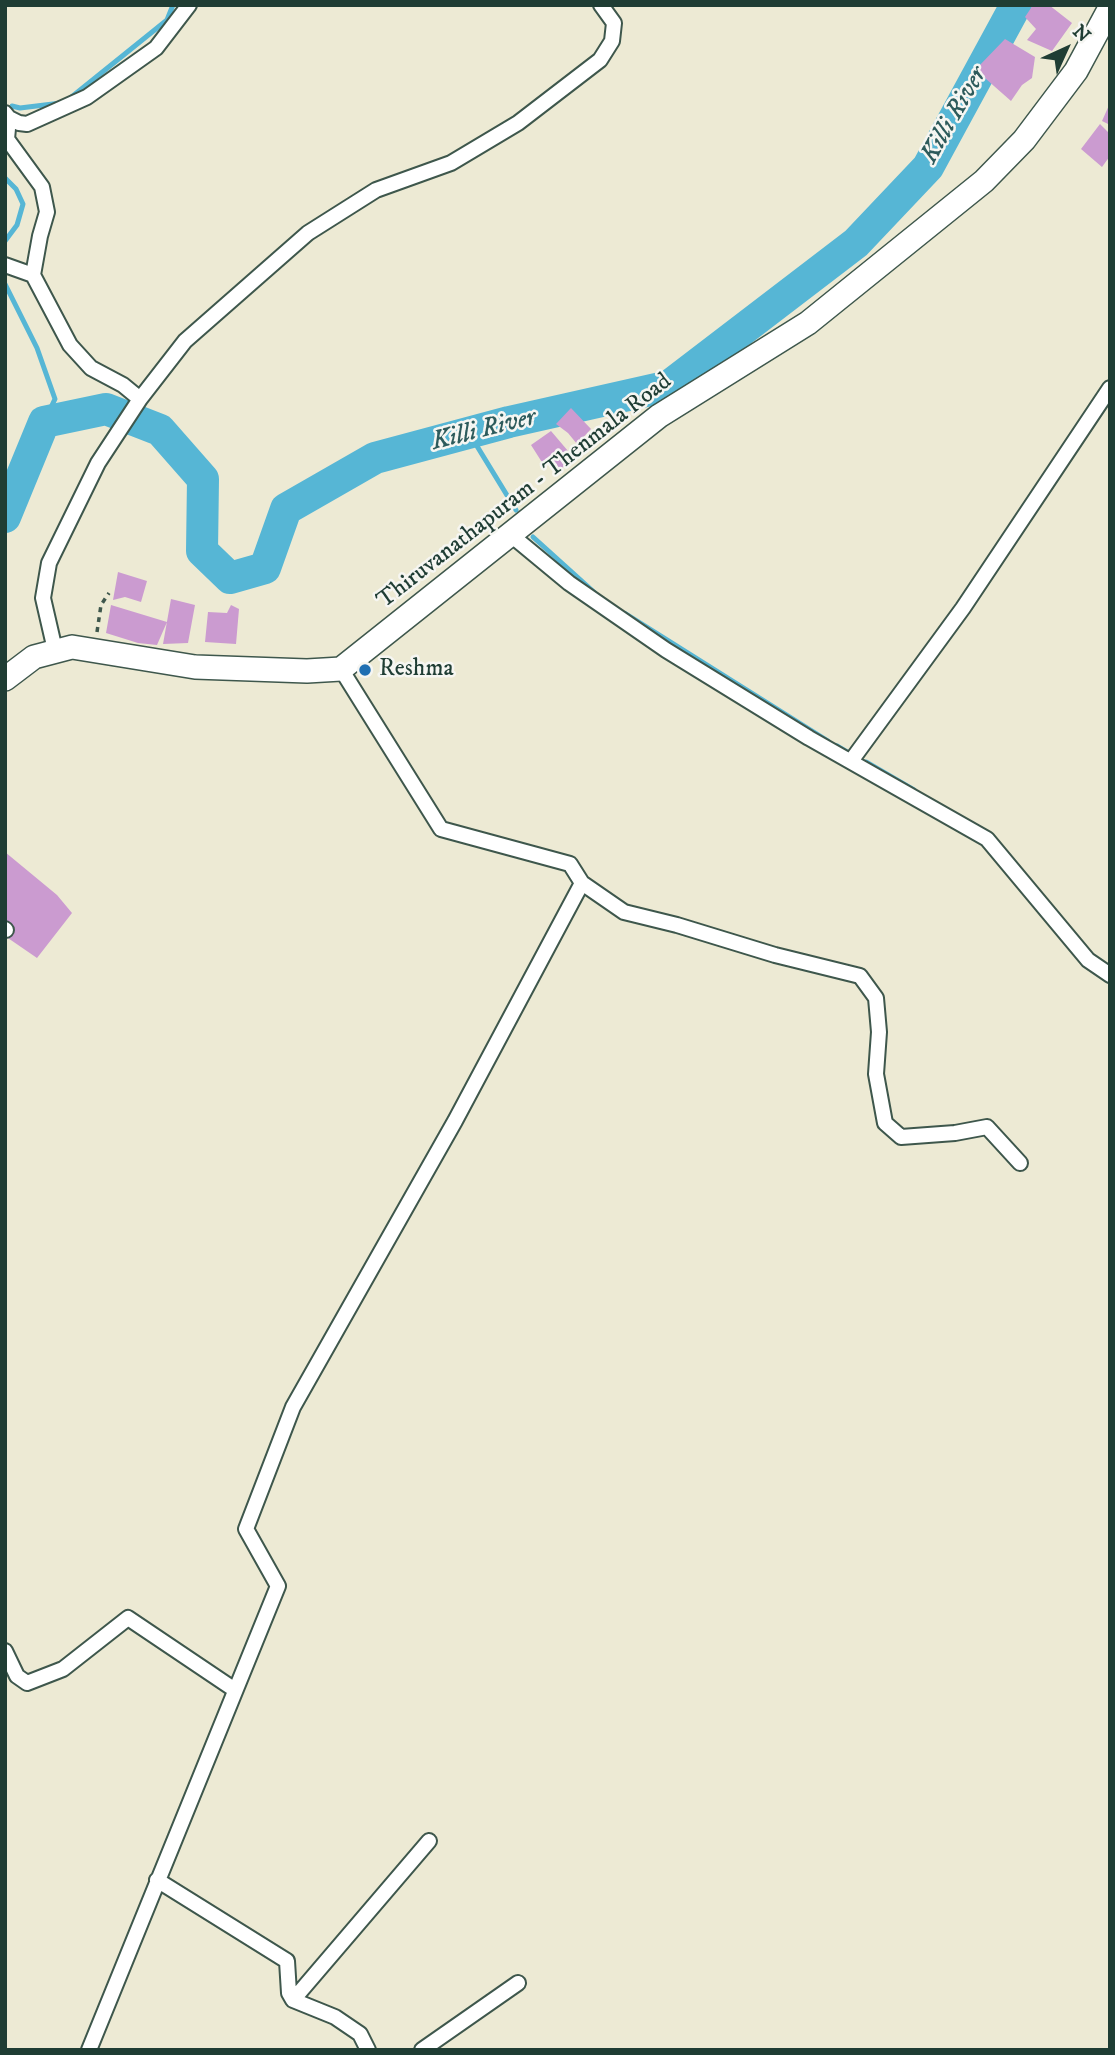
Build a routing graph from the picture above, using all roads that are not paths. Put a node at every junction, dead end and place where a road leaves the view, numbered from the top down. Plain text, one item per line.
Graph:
1 (189, 5) edge
2 (601, 5) edge
3 (1110, 8) edge
4 (7, 116) edge
5 (5, 265) edge
6 (33, 275) junction
7 (1110, 388) edge
8 (139, 400) junction
9 (511, 535) junction
10 (55, 650) junction
11 (341, 669) junction
12 (5, 679) edge
13 (851, 761) junction
14 (582, 883) junction
15 (1110, 975) edge
16 (1020, 1163) dead end
17 (5, 1651) edge
18 (235, 1690) junction
19 (429, 1841) dead end
20 (157, 1881) junction
21 (518, 1983) dead end
22 (293, 2000) junction
23 (89, 2050) edge
24 (369, 2050) edge
25 (422, 2050) edge

1 - 4 street
2 - 8 street
3 - 9 main road, Thiruvanathapuram - Thenmala Road
4 - 6 street
5 - 6 street
6 - 8 street
7 - 13 street
8 - 10 street
9 - 11 main road, Thiruvanathapuram - Thenmala Road
9 - 13 street
10 - 11 main road
10 - 12 main road
11 - 14 street
13 - 15 street
14 - 16 street
14 - 18 street
17 - 18 street
18 - 20 street
19 - 22 street
20 - 22 street
20 - 23 street
21 - 25 street
22 - 24 street

